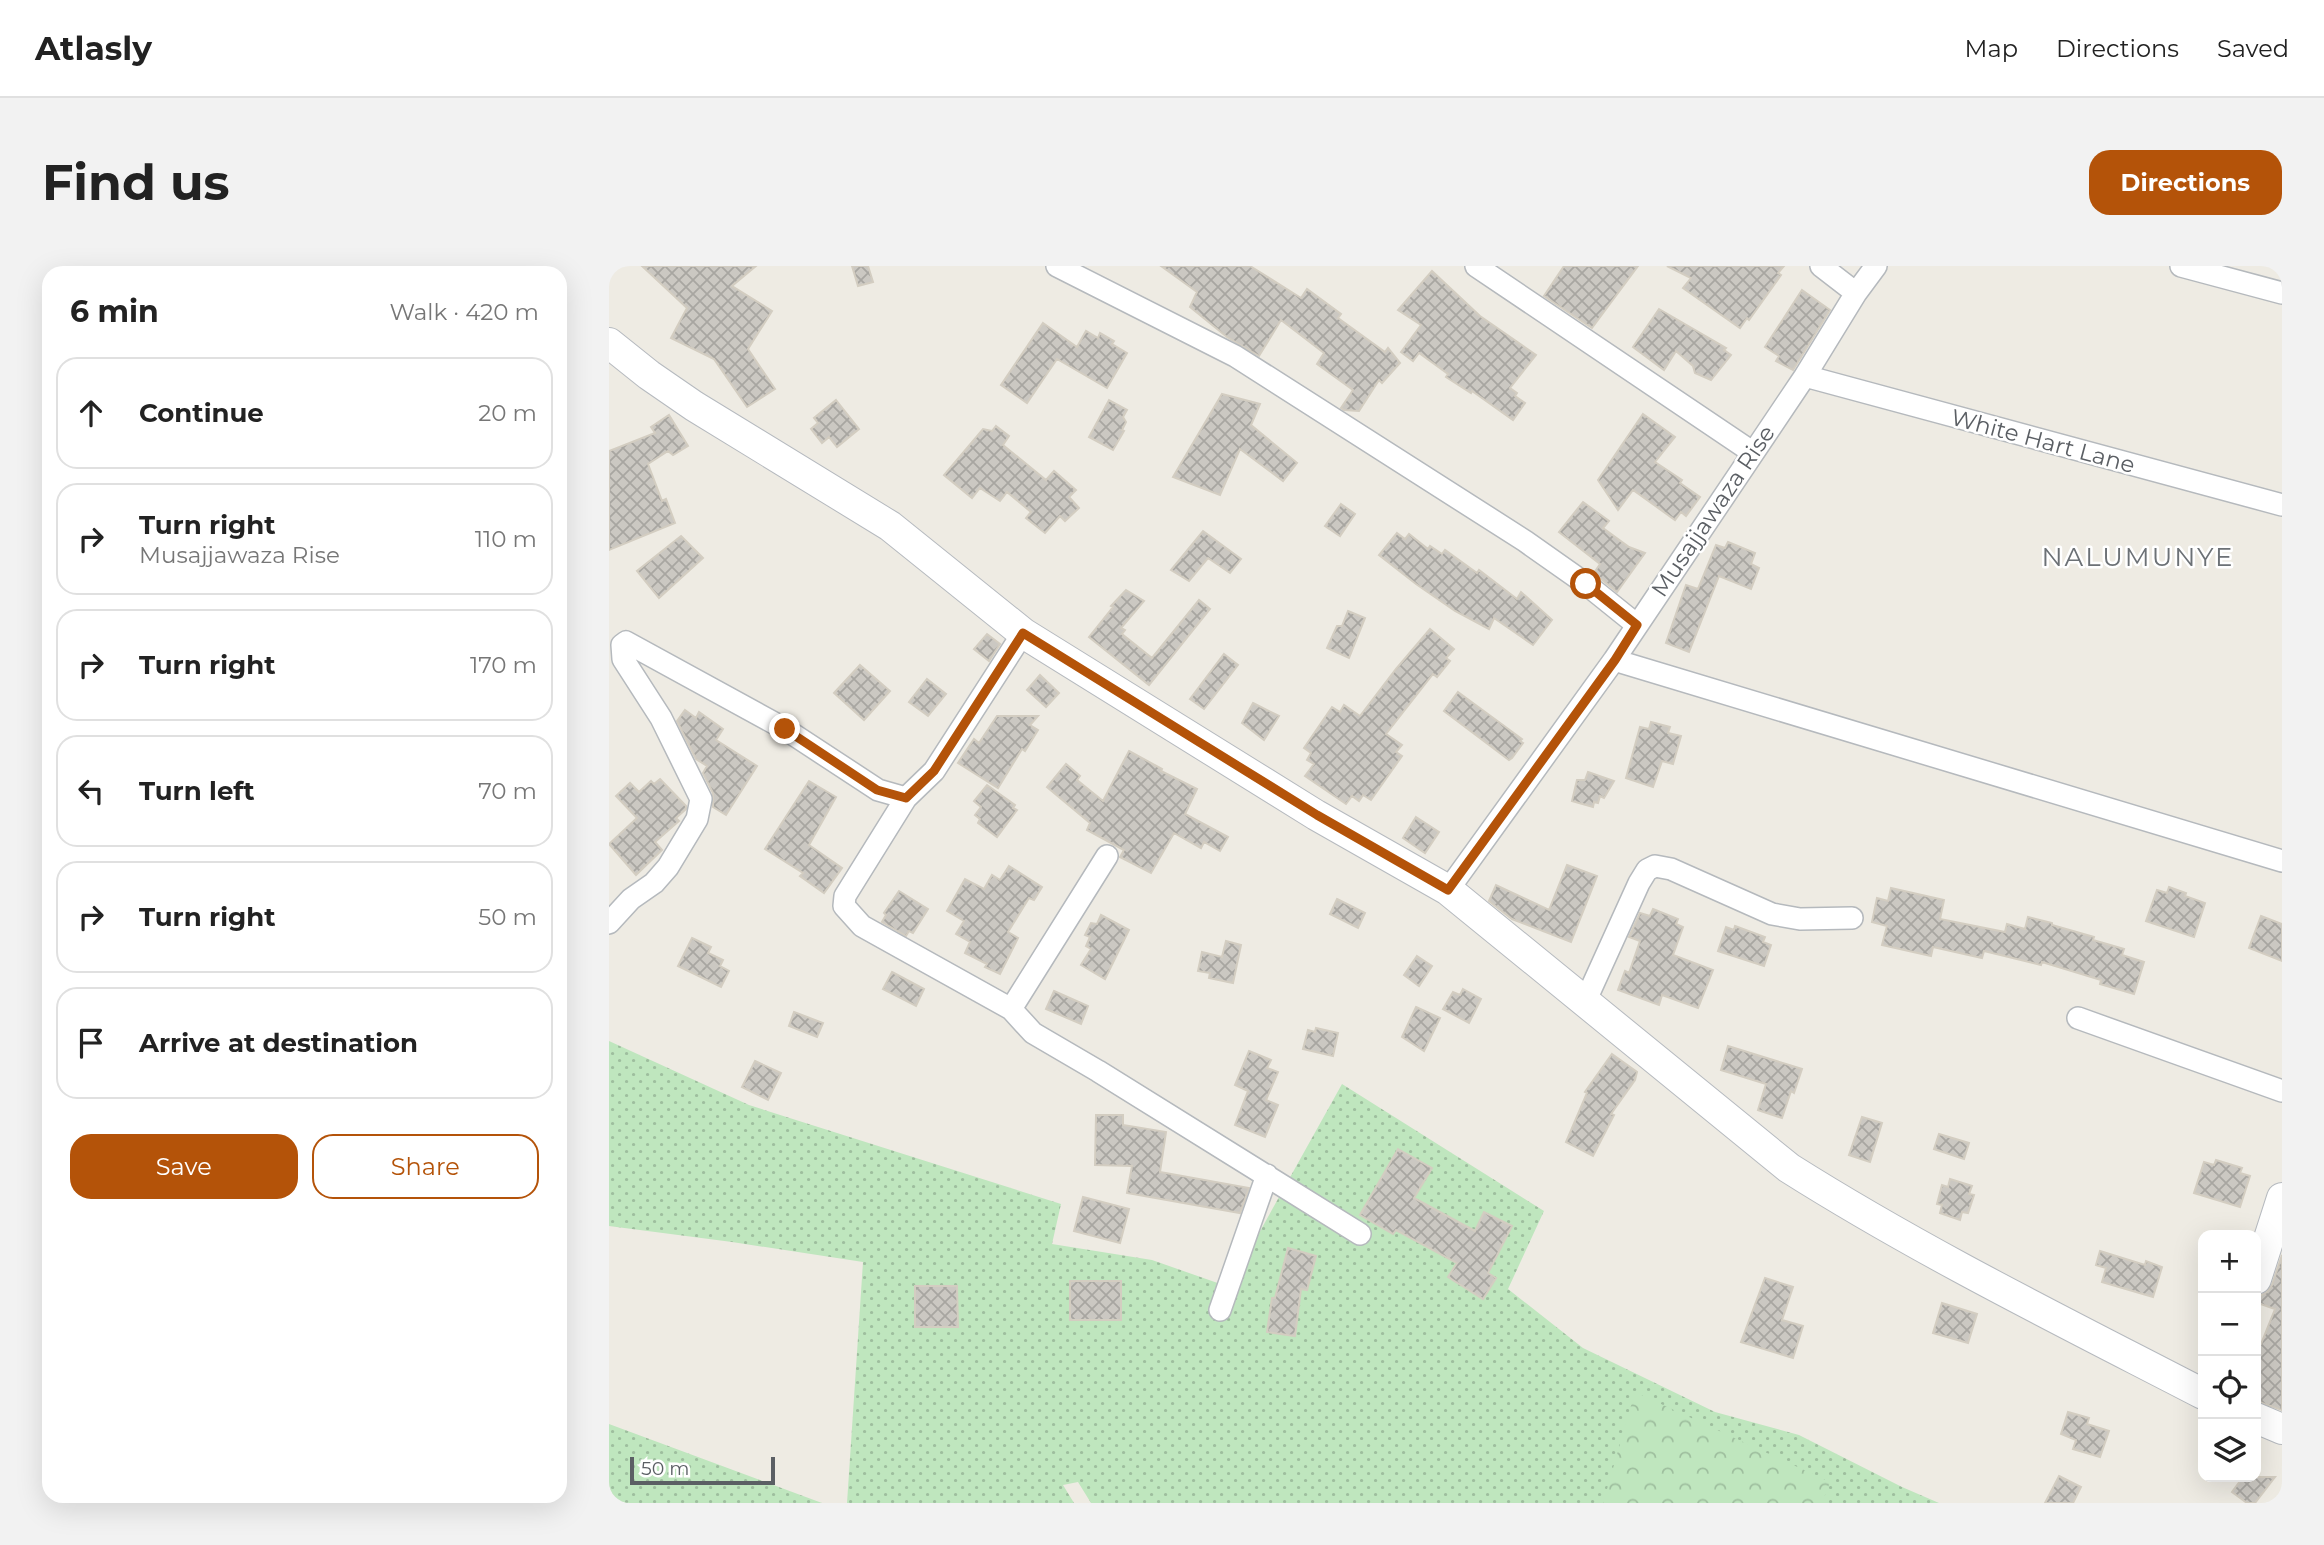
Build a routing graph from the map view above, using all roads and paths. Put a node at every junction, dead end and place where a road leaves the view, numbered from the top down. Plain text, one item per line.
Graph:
1 (1057, 266) edge
2 (1476, 266) edge
3 (1821, 266) edge
4 (1876, 266) edge
5 (2181, 266) edge
6 (1856, 293) junction
7 (2282, 293) edge
8 (609, 343) edge
9 (1805, 376) junction
10 (1752, 452) junction
11 (2282, 505) edge
12 (1637, 625) junction
13 (1023, 633) junction
14 (1615, 660) junction
15 (906, 798) junction
16 (1107, 856) dead end
17 (2282, 861) edge
18 (1448, 890) junction
19 (1851, 918) dead end
20 (609, 923) edge
21 (1585, 1002) junction
22 (1011, 1009) junction
23 (2078, 1018) dead end
24 (2282, 1091) edge
25 (1267, 1175) junction
26 (2282, 1198) edge
27 (1360, 1234) dead end
28 (2261, 1263) edge
29 (1220, 1310) dead end
30 (2198, 1391) edge
31 (2258, 1419) edge
32 (2282, 1429) edge

1 - 12 street
2 - 10 street
3 - 6 street
4 - 6 street, Musajjawaza Rise
5 - 7 street
6 - 9 street, Musajjawaza Rise
8 - 13 street
9 - 10 street, Musajjawaza Rise
9 - 11 street, White Hart Lane
10 - 12 street, Musajjawaza Rise
12 - 14 street, Musajjawaza Rise
13 - 15 street
13 - 18 street
14 - 17 street
14 - 18 street, Musajjawaza Rise
15 - 20 street
15 - 22 street
16 - 22 street
18 - 21 street
19 - 21 street
21 - 30 street
22 - 25 street
23 - 24 street
25 - 27 street
25 - 29 street
26 - 28 street
31 - 32 street

